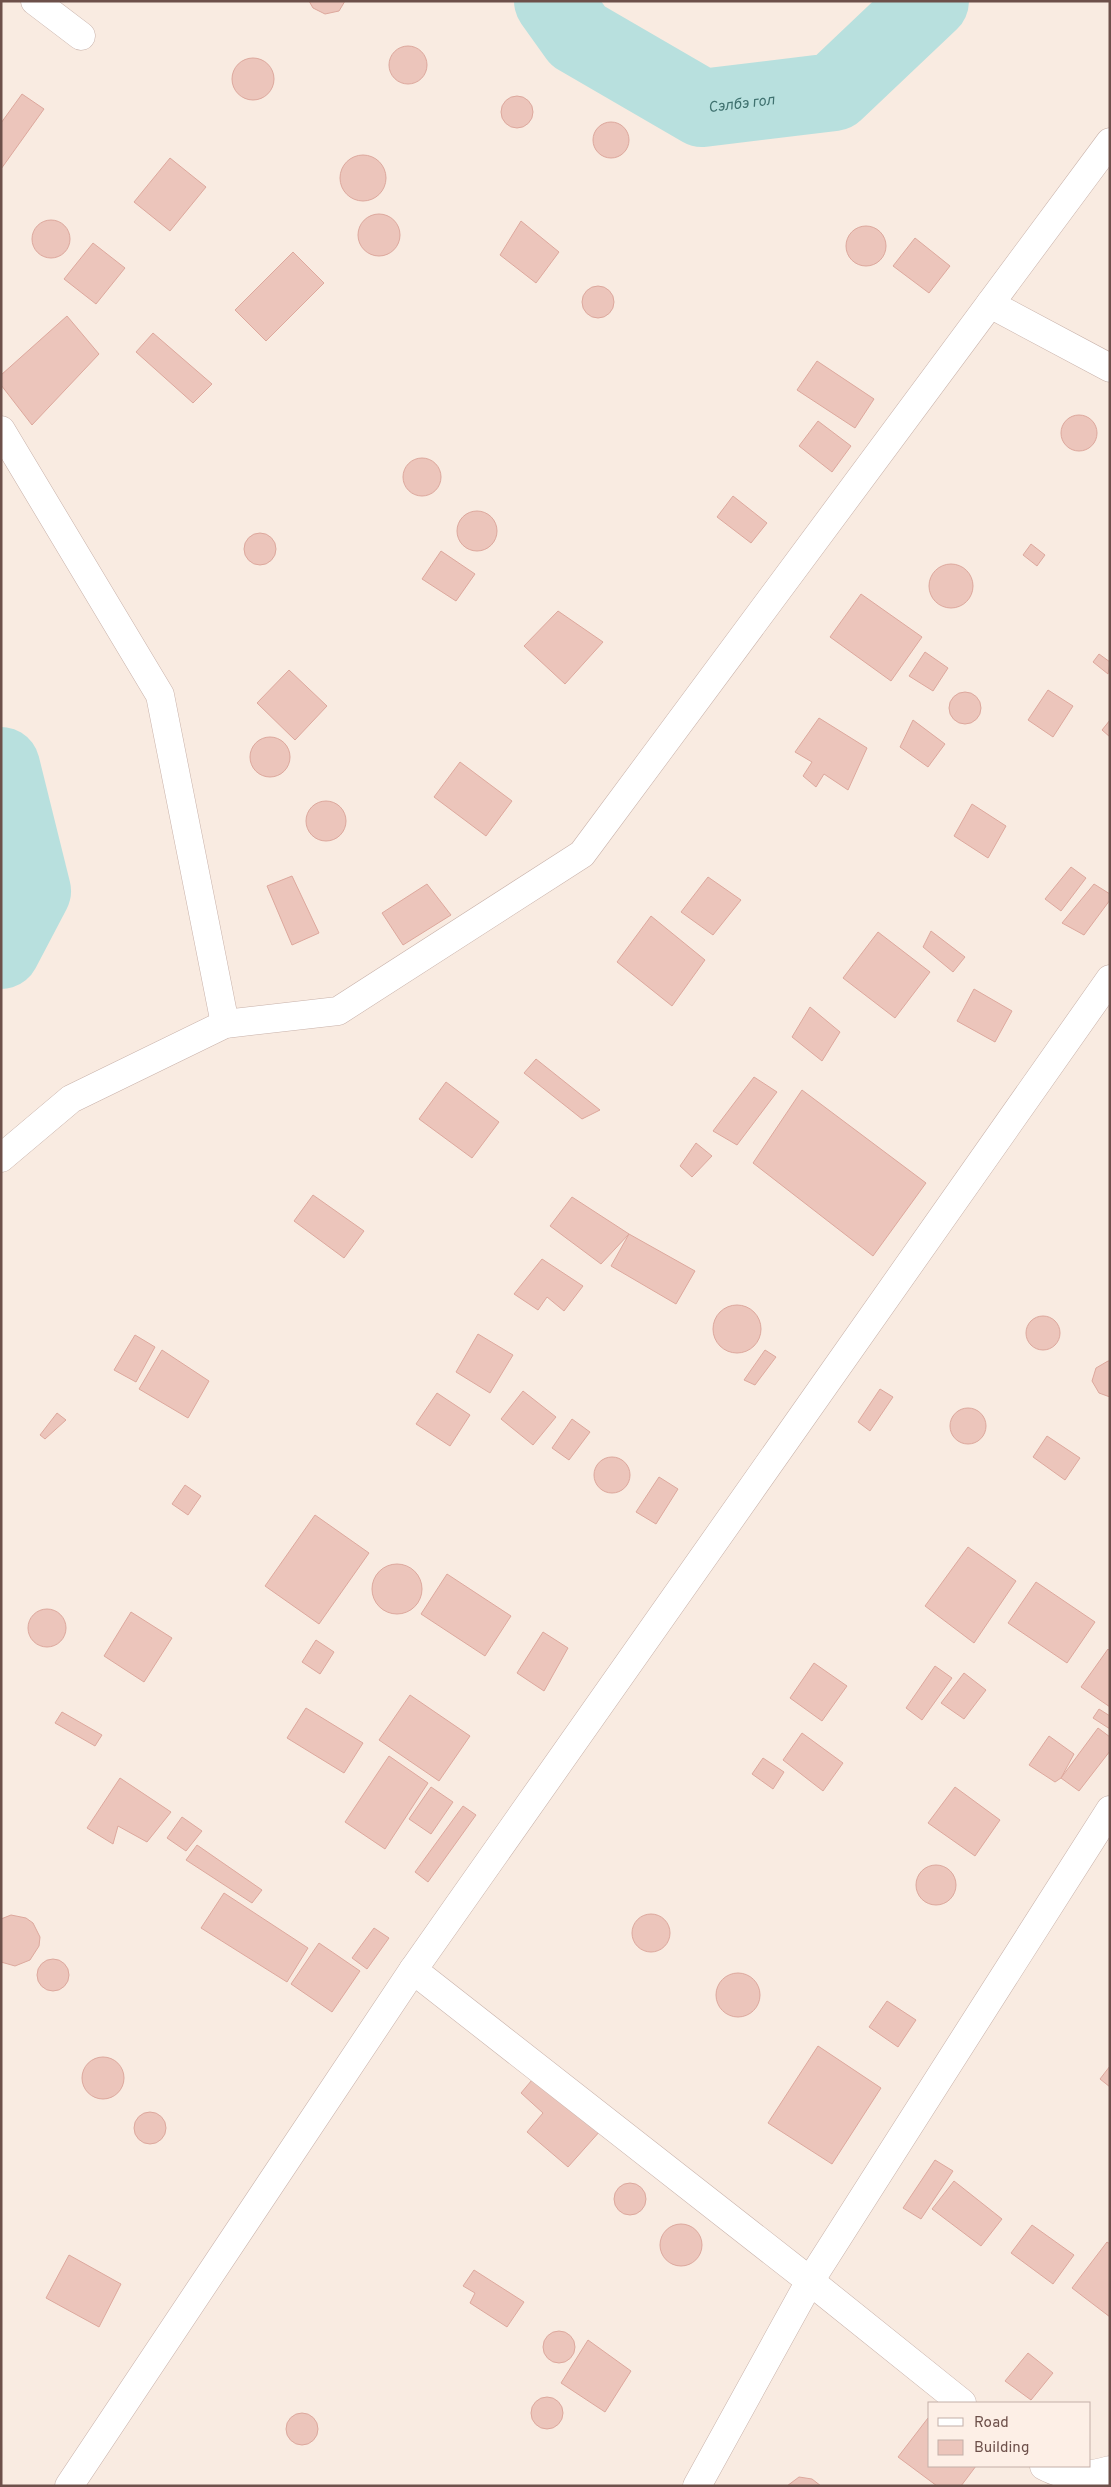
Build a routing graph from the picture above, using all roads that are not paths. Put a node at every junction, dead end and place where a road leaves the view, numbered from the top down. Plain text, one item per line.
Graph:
1 (35, 1) edge
2 (81, 36) dead end
3 (1110, 142) edge
4 (990, 304) junction
5 (1110, 368) edge
6 (1, 430) edge
7 (1110, 979) edge
8 (225, 1024) junction
9 (1, 1158) edge
10 (1110, 1810) edge
11 (413, 1970) junction
12 (810, 2281) junction
13 (961, 2402) edge
14 (1046, 2467) edge
15 (1110, 2470) edge
16 (69, 2486) edge
17 (697, 2486) edge

1 - 2 street
3 - 4 street
4 - 5 street
4 - 8 street
6 - 8 street
7 - 11 street
8 - 9 street
10 - 12 street
11 - 12 street
11 - 16 street
12 - 13 street
12 - 17 street
14 - 15 street

